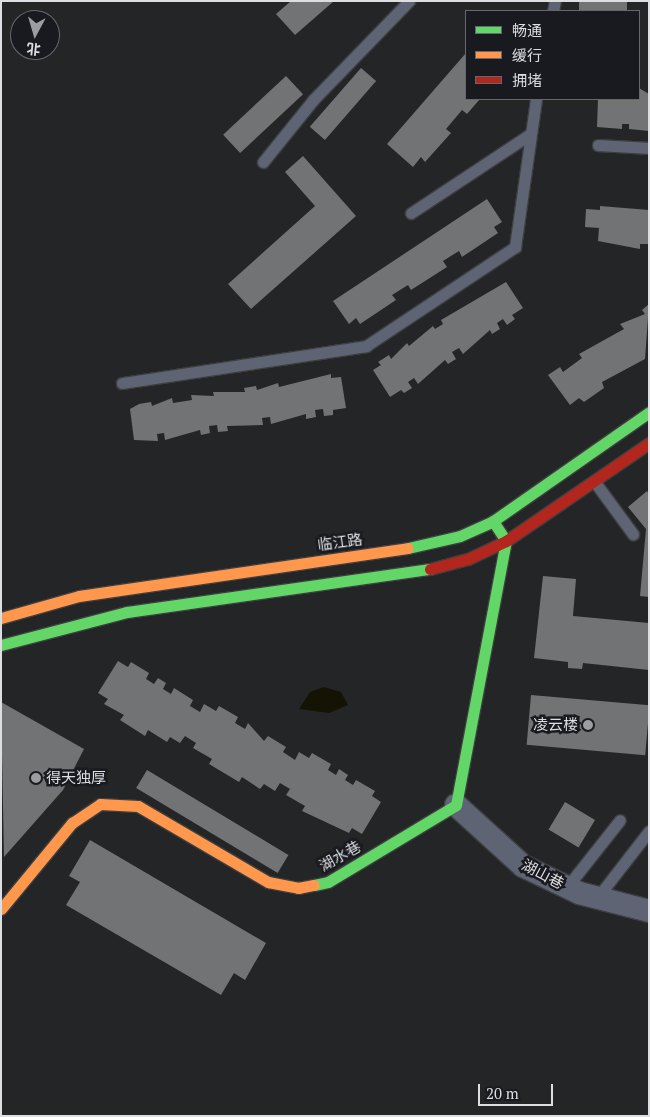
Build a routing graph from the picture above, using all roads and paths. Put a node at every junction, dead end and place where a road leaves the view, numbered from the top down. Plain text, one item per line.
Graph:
1 (409, 1) edge
2 (536, 100) edge
3 (529, 135) junction
4 (598, 144) dead end
5 (649, 148) edge
6 (264, 162) dead end
7 (411, 213) dead end
8 (122, 383) dead end
9 (649, 412) edge
10 (649, 443) edge
11 (594, 481) junction
12 (493, 521) junction
13 (633, 534) dead end
14 (506, 541) junction
15 (1, 618) edge
16 (1, 645) edge
17 (456, 805) junction
18 (620, 820) dead end
19 (649, 831) edge
20 (566, 887) junction
21 (597, 898) junction
22 (1, 909) edge
23 (649, 911) edge

1 - 6 lane
2 - 3 lane
3 - 7 lane
3 - 8 lane
4 - 5 lane
9 - 12 main road, 临江路
10 - 11 main road
11 - 13 lane
11 - 14 main road
12 - 14 main road
12 - 15 main road, 临江路
14 - 16 main road
14 - 17 main road
17 - 20 street, 湖山巷
17 - 22 main road, 湖水巷
18 - 20 lane
19 - 21 lane
20 - 21 street, 湖山巷
21 - 23 street, 湖山巷

